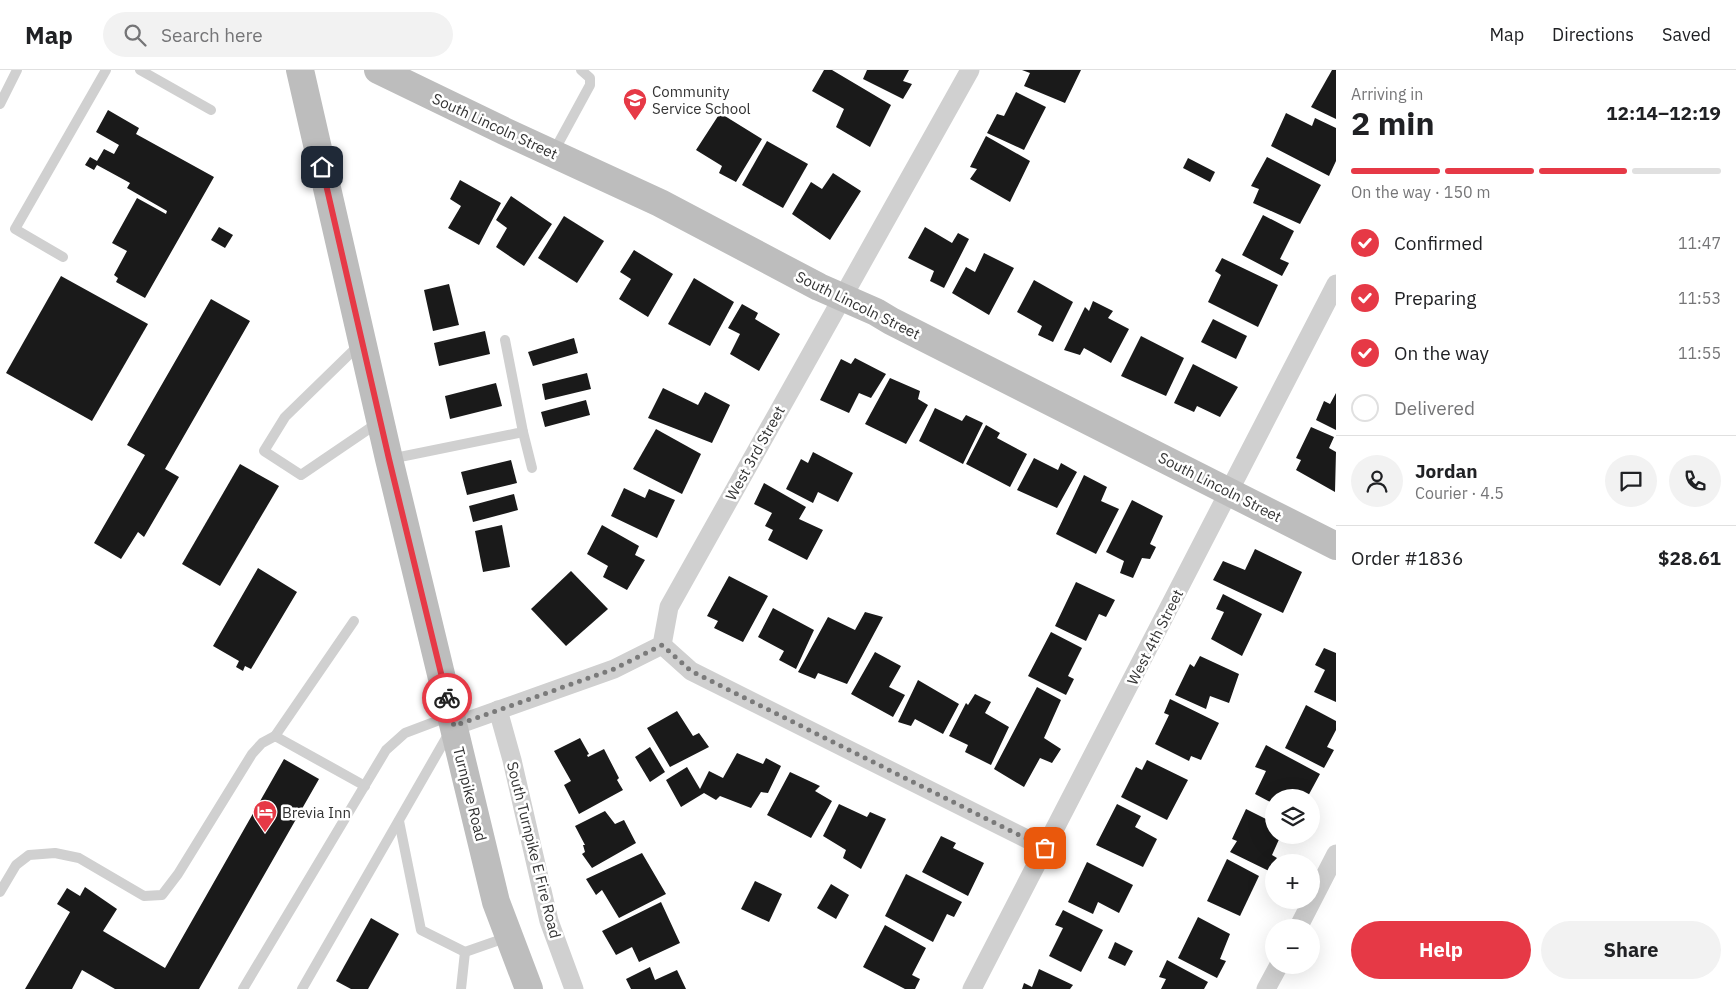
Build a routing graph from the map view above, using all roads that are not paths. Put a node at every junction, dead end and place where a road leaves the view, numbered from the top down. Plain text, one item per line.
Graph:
1 (17, 70) edge
2 (106, 70) edge
3 (140, 70) edge
4 (300, 70) edge
5 (378, 70) edge
6 (581, 70) edge
7 (970, 70) edge
8 (0, 104) edge
9 (211, 110) dead end
10 (552, 154) junction
11 (63, 257) dead end
12 (1336, 284) edge
13 (842, 298) junction
14 (505, 340) dead end
15 (363, 342) junction
16 (381, 421) junction
17 (523, 432) junction
18 (389, 459) junction
19 (532, 468) dead end
20 (1230, 492) junction
21 (1336, 546) edge
22 (354, 621) dead end
23 (662, 645) junction
24 (498, 710) junction
25 (452, 721) junction
26 (275, 736) junction
27 (365, 786) junction
28 (399, 821) junction
29 (1045, 848) junction
30 (1336, 854) edge
31 (0, 892) edge
32 (1303, 919) edge
33 (509, 936) junction
34 (465, 952) junction
35 (1274, 974) edge
36 (243, 989) edge
37 (302, 989) edge
38 (460, 989) edge
39 (529, 989) edge
40 (574, 989) edge
41 (972, 989) edge
42 (1266, 989) edge

1 - 8 lane
2 - 11 lane
3 - 9 lane
4 - 15 street, Turnpike Road
5 - 10 street, South Lincoln Street
6 - 10 lane
7 - 13 street, West 3rd Street
10 - 13 street, South Lincoln Street
12 - 20 street, West 4th Street
13 - 20 street, South Lincoln Street
13 - 23 street, West 3rd Street
14 - 17 lane
15 - 16 street, Turnpike Road
15 - 16 lane
16 - 18 street, Turnpike Road
17 - 18 lane
17 - 19 lane
18 - 25 street, Turnpike Road
20 - 21 street, South Lincoln Street
20 - 29 street, West 4th Street
22 - 26 lane
23 - 24 street
23 - 29 street
24 - 25 street
24 - 40 street, South Turnpike E Fire Road
25 - 27 lane
25 - 28 lane
25 - 33 street, Turnpike Road
26 - 27 lane
26 - 31 lane
27 - 36 lane
28 - 34 lane
28 - 37 lane
29 - 41 street, West 4th Street
30 - 32 street
33 - 34 lane
33 - 39 street, Turnpike Road
34 - 38 lane
35 - 42 street

